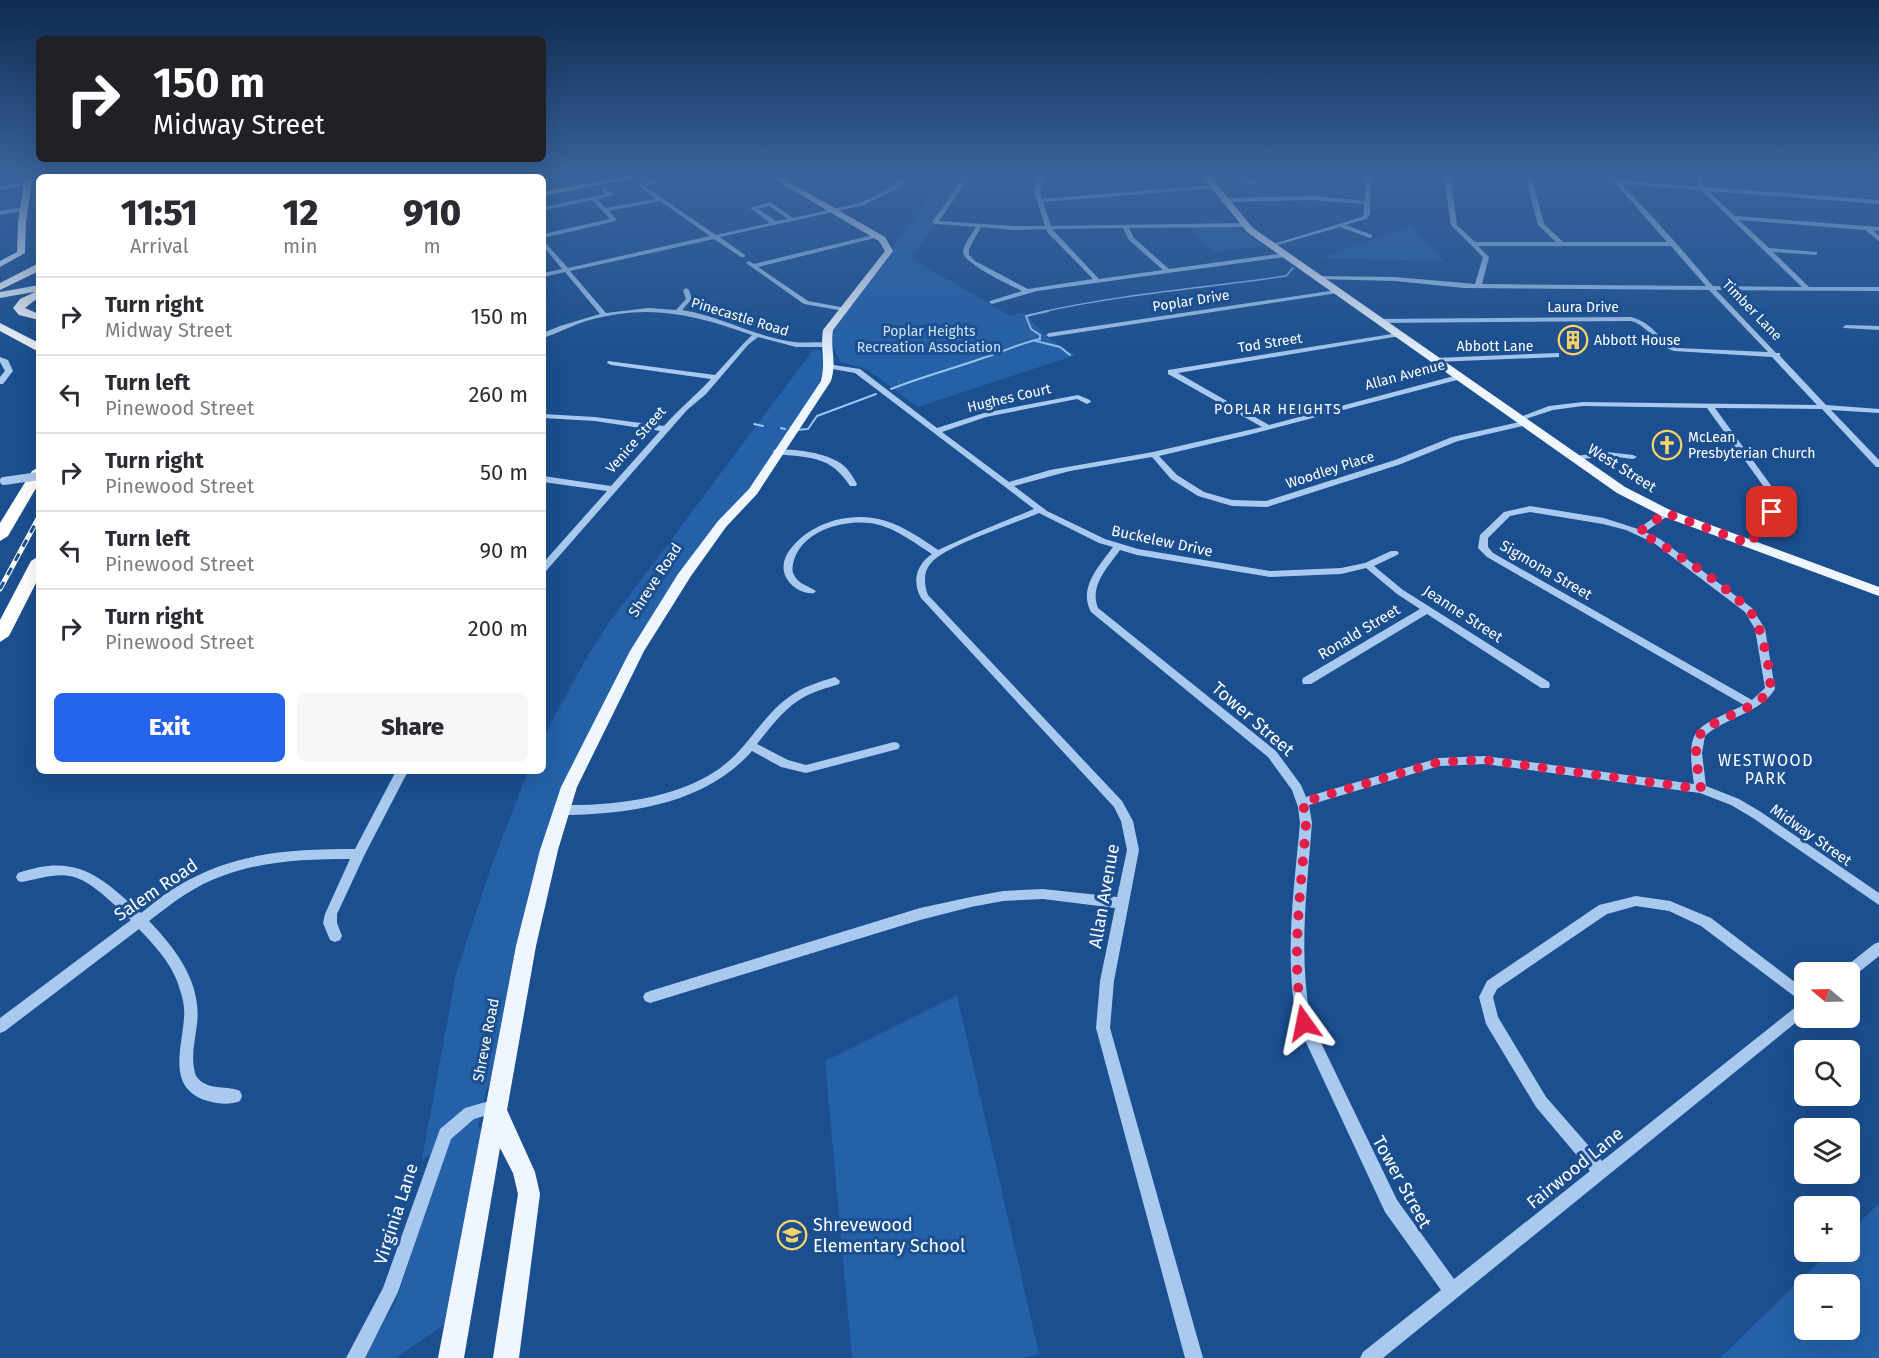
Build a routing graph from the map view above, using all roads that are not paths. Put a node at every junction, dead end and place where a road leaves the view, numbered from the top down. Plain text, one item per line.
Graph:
1 (22, 238) edge
2 (708, 238) edge
3 (716, 238) edge
4 (832, 238) edge
5 (867, 238) edge
6 (880, 238) edge
7 (972, 238) edge
8 (1058, 238) edge
9 (1131, 238) edge
10 (1262, 238) edge
11 (1299, 238) edge
12 (1468, 238) edge
13 (1555, 238) edge
14 (1669, 238) edge
15 (1755, 238) edge
16 (844, 244) junction
17 (1474, 244) junction
18 (1561, 244) junction
19 (1674, 244) junction
20 (546, 245) edge
21 (1272, 246) junction
22 (1767, 250) junction
23 (1815, 253) dead end
24 (1285, 255) junction
25 (748, 261) junction
26 (0, 264) edge
27 (36, 268) edge
28 (567, 269) junction
29 (1168, 271) junction
30 (546, 274) edge
31 (1318, 278) junction
32 (1097, 280) junction
33 (1478, 286) junction
34 (0, 287) edge
35 (36, 287) edge
36 (1711, 287) junction
37 (1807, 288) junction
38 (1879, 289) edge
39 (686, 290) dead end
40 (1026, 291) junction
41 (1336, 292) junction
42 (0, 293) edge
43 (36, 295) edge
44 (992, 302) dead end
45 (844, 309) junction
46 (677, 312) junction
47 (36, 316) edge
48 (605, 316) junction
49 (1378, 321) junction
50 (0, 325) edge
51 (1846, 327) dead end
52 (1879, 328) edge
53 (36, 329) edge
54 (546, 335) edge
55 (1049, 335) dead end
56 (1398, 335) junction
57 (756, 336) junction
58 (827, 345) junction
59 (36, 346) edge
60 (1556, 355) dead end
61 (1777, 355) junction
62 (0, 359) edge
63 (1435, 360) junction
64 (611, 363) dead end
65 (831, 366) junction
66 (1458, 376) junction
67 (716, 377) junction
68 (0, 382) edge
69 (1087, 402) dead end
70 (1710, 407) junction
71 (1826, 407) junction
72 (1879, 411) edge
73 (546, 416) edge
74 (1522, 421) junction
75 (1267, 427) junction
76 (666, 429) junction
77 (937, 431) junction
78 (777, 452) junction
79 (1154, 455) junction
80 (1633, 457) dead end
81 (1575, 458) junction
82 (1879, 465) edge
83 (36, 476) edge
84 (36, 476) edge
85 (546, 479) edge
86 (2, 481) edge
87 (853, 484) dead end
88 (1009, 485) junction
89 (613, 489) junction
90 (1040, 510) junction
91 (1666, 513) junction
92 (1639, 532) junction
93 (0, 536) edge
94 (1750, 544) junction
95 (1118, 546) junction
96 (1394, 553) dead end
97 (938, 554) junction
98 (547, 561) edge
99 (1368, 566) junction
100 (36, 567) edge
101 (811, 591) dead end
102 (1879, 592) edge
103 (1427, 609) junction
104 (0, 636) edge
105 (835, 681) dead end
106 (1307, 681) dead end
107 (1545, 685) dead end
108 (1753, 705) junction
109 (751, 746) junction
110 (894, 746) dead end
111 (400, 774) edge
112 (1701, 789) junction
113 (1303, 802) junction
114 (561, 810) junction
115 (359, 854) junction
116 (22, 877) dead end
117 (1879, 900) edge
118 (1124, 903) junction
119 (139, 921) junction
120 (335, 936) dead end
121 (1879, 948) edge
122 (1860, 963) edge
123 (1794, 989) edge
124 (650, 997) dead end
125 (1794, 1016) edge
126 (0, 1026) edge
127 (235, 1096) dead end
128 (496, 1106) junction
129 (518, 1160) junction
130 (484, 1164) junction
131 (1601, 1172) junction
132 (1452, 1291) junction
133 (355, 1358) edge
134 (451, 1358) edge
135 (506, 1358) edge
136 (1194, 1358) edge
137 (1369, 1358) edge

1 - 26 main road
2 - 28 street
3 - 25 street
4 - 16 street
5 - 16 street
6 - 45 main road
7 - 40 street
8 - 32 street
9 - 29 street
10 - 21 main road, West Street
11 - 21 street
12 - 17 street
13 - 18 street
14 - 19 street, Timber Lane
15 - 22 street
16 - 25 street
17 - 18 street
17 - 33 street
18 - 19 street
19 - 36 street, Timber Lane
20 - 28 street
21 - 24 main road, West Street
22 - 23 street
22 - 37 street
24 - 29 street
24 - 31 main road, West Street
25 - 45 street
27 - 34 highway
28 - 30 street
28 - 48 street
29 - 32 street
31 - 33 street
31 - 41 main road, West Street
32 - 40 street
33 - 36 street
35 - 42 main road
36 - 37 street
36 - 61 street, Timber Lane
37 - 38 street
39 - 46 street
40 - 44 street
41 - 49 main road, West Street
41 - 55 street, Poplar Drive
43 - 47 highway
45 - 58 main road
46 - 48 street, Pinecastle Road
46 - 57 street, Pinecastle Road
48 - 54 street, Pinecastle Road
49 - 56 main road, West Street
49 - 61 street, Laura Drive
50 - 53 highway
50 - 59 highway
51 - 52 street
56 - 63 main road, West Street
56 - 75 street, Tod Street
57 - 58 street, Pinecastle Road
57 - 67 street, Venice Street
58 - 65 main road
60 - 63 street, Abbott Lane
61 - 71 street, Timber Lane
62 - 68 street
63 - 66 main road, West Street
64 - 67 street
65 - 77 street, Buckelew Drive
65 - 78 main road, Shreve Road
66 - 74 main road, West Street
66 - 75 street, Allan Avenue
67 - 76 street, Venice Street
69 - 77 street, Hughes Court
70 - 71 street, Woodley Place
70 - 74 street, Woodley Place
70 - 94 street
71 - 72 street, Woodley Place
71 - 82 street, Timber Lane
73 - 76 street
74 - 79 street, Woodley Place
74 - 81 main road, West Street
75 - 79 street, Allan Avenue
76 - 89 street, Venice Street
77 - 88 street, Buckelew Drive
78 - 87 street
78 - 114 main road, Shreve Road
79 - 88 street, Allan Avenue
80 - 81 street
81 - 91 main road, West Street
83 - 93 highway
84 - 86 street, bridge
85 - 89 street
88 - 90 street, Buckelew Drive
89 - 98 street, Venice Street
90 - 95 street, Buckelew Drive
90 - 97 street, Allan Avenue
91 - 92 street
91 - 94 main road, West Street
92 - 108 street
92 - 108 street, Sigmona Street
94 - 102 main road, West Street
95 - 99 street, Buckelew Drive
95 - 113 street, Tower Street
96 - 99 street, Buckelew Drive
97 - 101 street
97 - 118 street, Allan Avenue
99 - 103 street, Jeanne Street
100 - 104 highway
103 - 106 street, Ronald Street
103 - 107 street, Jeanne Street
105 - 109 street
108 - 112 street
109 - 110 street
109 - 114 street
111 - 115 street
112 - 113 street, Midway Street
112 - 117 street, Midway Street
113 - 132 street, Tower Street
114 - 128 main road, Shreve Road
115 - 119 street, Salem Road
115 - 120 street
116 - 119 street
118 - 124 street
118 - 136 street, Allan Avenue
119 - 126 street, Salem Road
119 - 127 street
121 - 122 street
123 - 131 street
125 - 131 street, Fairwood Lane
128 - 129 main road, Shreve Road
128 - 130 main road, Shreve Road
128 - 133 street, Virginia Lane
129 - 130 main road
129 - 135 main road, Shreve Road
130 - 134 main road, Shreve Road
131 - 132 street, Fairwood Lane
132 - 137 street, Fairwood Lane

